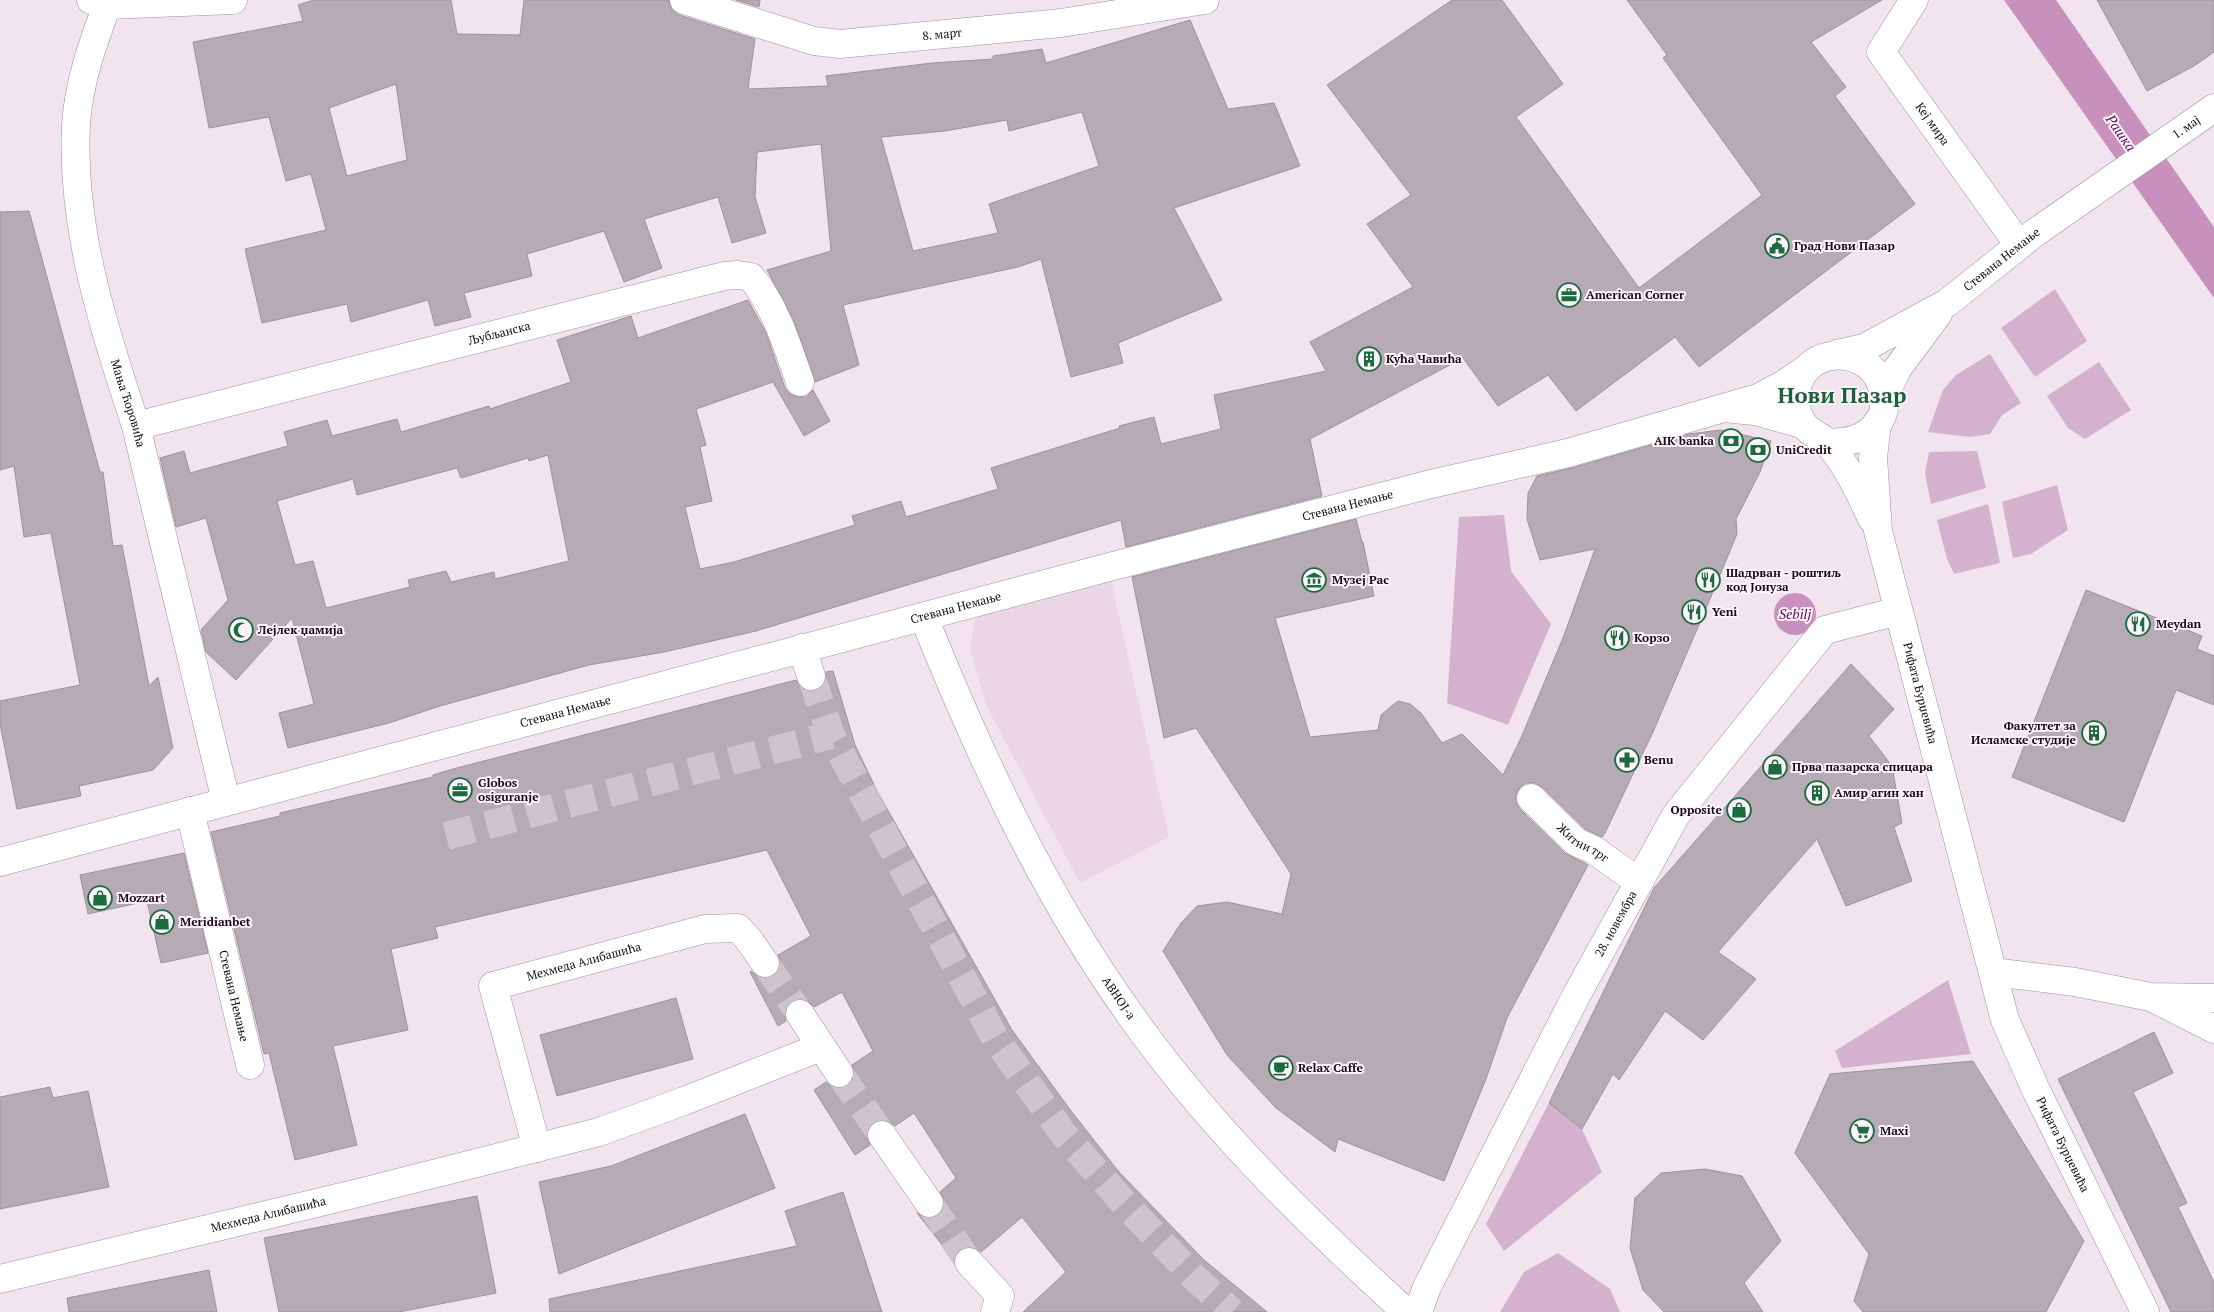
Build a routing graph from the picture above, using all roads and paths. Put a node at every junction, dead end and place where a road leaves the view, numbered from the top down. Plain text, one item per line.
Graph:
1 (233, 0) edge
2 (684, 0) edge
3 (1205, 0) edge
4 (1914, 0) edge
5 (98, 2) edge
6 (2214, 108) edge
7 (2158, 147) joint
8 (2019, 245) junction
9 (1947, 303) junction
10 (1837, 354) junction
11 (1808, 368) junction
12 (800, 382) dead end
13 (1884, 397) junction
14 (1724, 409) junction
15 (1877, 423) junction
16 (1802, 424) junction
17 (136, 426) junction
18 (1826, 442) junction
19 (1878, 531) junction
20 (1898, 611) junction
21 (924, 618) junction
22 (802, 648) junction
23 (811, 676) tunnel mouth
24 (1531, 798) dead end
25 (226, 801) junction
26 (190, 811) junction
27 (0, 862) edge
28 (1639, 882) junction
29 (765, 963) tunnel mouth
30 (1993, 972) junction
31 (2151, 997) junction
32 (2214, 998) edge
33 (800, 1014) tunnel mouth
34 (2214, 1029) edge
35 (821, 1047) junction
36 (250, 1065) dead end
37 (839, 1073) tunnel mouth
38 (882, 1136) tunnel mouth
39 (537, 1148) junction
40 (928, 1203) tunnel mouth
41 (969, 1262) tunnel mouth
42 (0, 1278) edge
43 (1003, 1307) edge
44 (1406, 1312) edge
45 (1418, 1312) edge
46 (2145, 1312) edge

1 - 5 street
2 - 3 street, 8. март
4 - 8 street, Кеј мира
5 - 17 street, Мања Ћоровића
6 - 7 street, 1. мај
7 - 8 street, Стевана Немање
8 - 9 street, Стевана Немање
9 - 10 street, Стевана Немање
9 - 13 street
10 - 11 street
10 - 13 street
11 - 14 street, Стевана Немање
11 - 16 street
12 - 17 street, Љубљанска
13 - 15 street
14 - 16 street
14 - 21 street, Стевана Немање
15 - 18 street
15 - 19 street, Рифата Бурџевића
16 - 18 street
17 - 25 street, Мања Ћоровића
18 - 19 street, Рифата Бурџевића
19 - 20 street, Рифата Бурџевића
20 - 28 street, 28. новембра
20 - 30 street, Рифата Бурџевића
21 - 22 street, Стевана Немање
21 - 44 street, АВНОЈ-а
22 - 23 street
22 - 25 street, Стевана Немање
24 - 28 street, Житни трг
25 - 26 street, Стевана Немање
26 - 27 street, Стевана Немање
26 - 36 street, Стевана Немање
28 - 45 street, 28. новембра
29 - 39 street, Мехмеда Алибашића
30 - 31 street
30 - 46 street, Рифата Бурџевића
31 - 32 street
31 - 34 street
33 - 35 street
35 - 37 street
35 - 39 street, Мехмеда Алибашића
38 - 40 street
39 - 42 street, Мехмеда Алибашића
41 - 43 street

